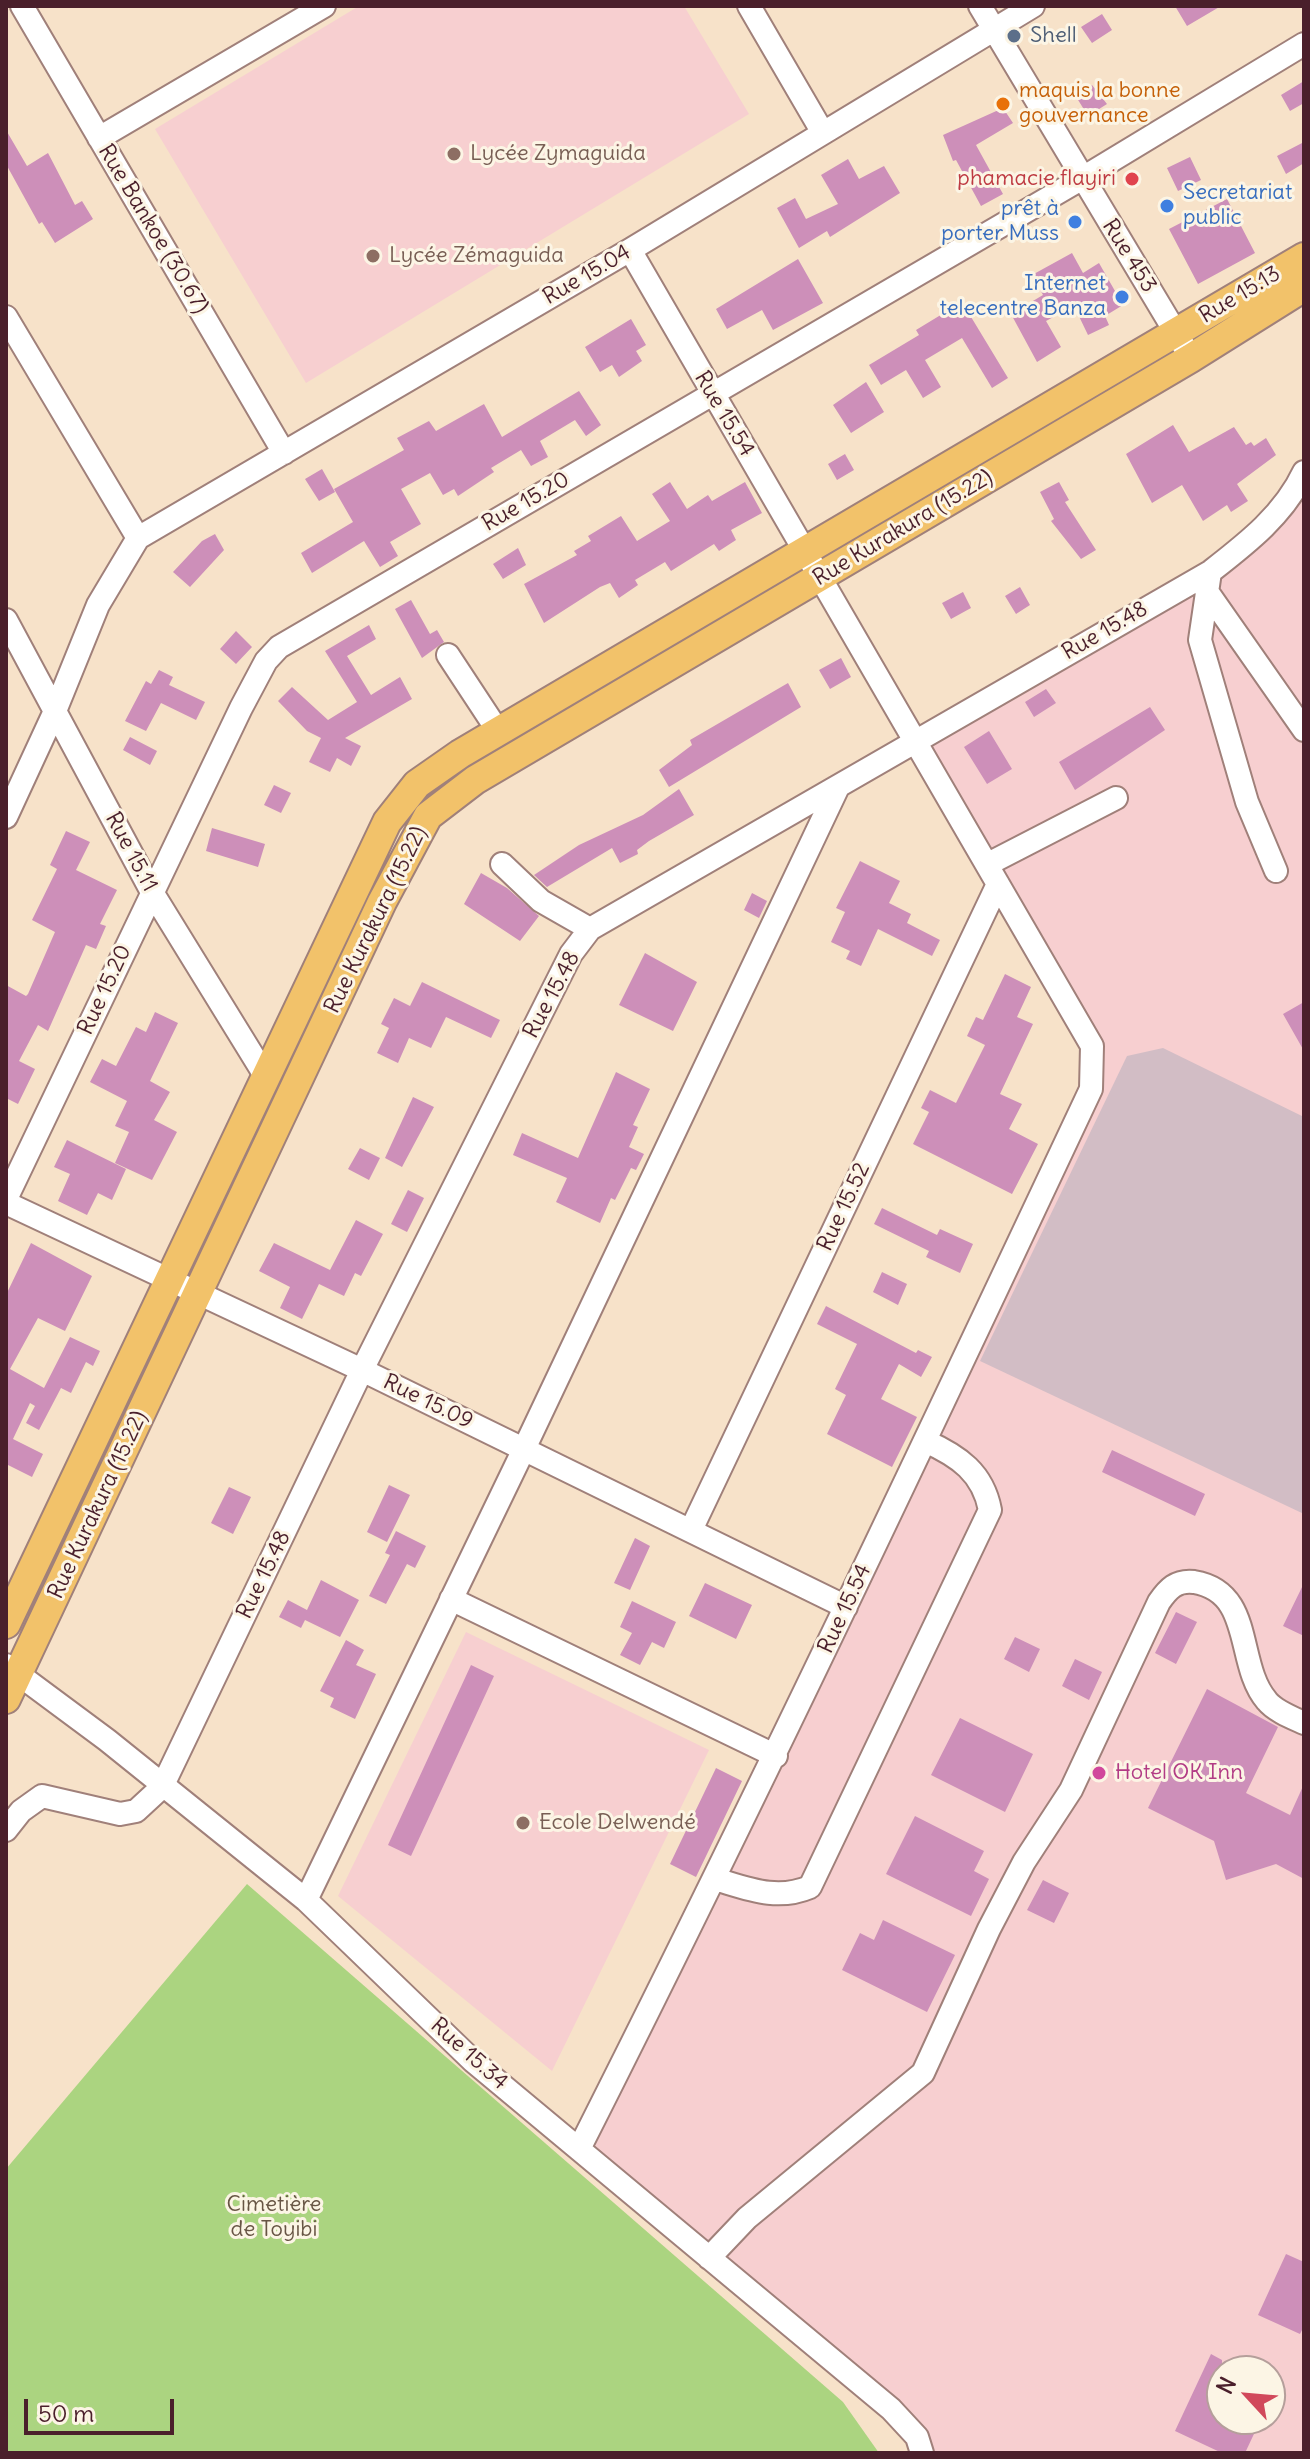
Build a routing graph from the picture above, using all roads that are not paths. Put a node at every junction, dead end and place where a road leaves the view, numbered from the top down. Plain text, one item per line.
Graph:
1 (22, 6) edge
2 (324, 6) edge
3 (749, 6) edge
4 (980, 6) edge
5 (1033, 6) edge
6 (993, 30) junction
7 (1304, 44) edge
8 (823, 133) junction
9 (99, 138) junction
10 (1081, 179) junction
11 (630, 250) junction
12 (1304, 257) edge
13 (1304, 287) edge
14 (6, 317) edge
15 (1176, 333) junction
16 (1191, 358) junction
17 (711, 393) junction
18 (284, 453) junction
19 (1301, 485) edge
20 (138, 538) junction
21 (804, 549) junction
22 (820, 577) junction
23 (1208, 581) junction
24 (6, 620) edge
25 (448, 655) dead end
26 (55, 711) junction
27 (1304, 730) edge
28 (498, 731) junction
29 (914, 740) junction
30 (838, 787) junction
31 (1116, 798) dead end
32 (6, 817) edge
33 (502, 864) dead end
34 (1276, 871) dead end
35 (993, 874) junction
36 (152, 892) junction
37 (590, 929) junction
38 (266, 1077) junction
39 (6, 1201) edge
40 (169, 1279) junction
41 (197, 1292) junction
42 (362, 1370) junction
43 (925, 1441) junction
44 (524, 1449) junction
45 (691, 1530) junction
46 (451, 1599) junction
47 (846, 1607) junction
48 (6, 1624) edge
49 (10, 1679) edge
50 (1304, 1723) edge
51 (776, 1756) junction
52 (162, 1787) junction
53 (6, 1830) edge
54 (715, 1879) junction
55 (306, 1900) junction
56 (579, 2149) junction
57 (709, 2258) junction
58 (922, 2453) edge

1 - 9 street, Rue Bankoe (30.67)
2 - 9 street
3 - 8 street
4 - 6 street, Rue 453
5 - 6 street, Rue 15.04
6 - 8 street, Rue 15.04
6 - 10 street, Rue 453
7 - 10 street, Rue 15.20
8 - 11 street, Rue 15.04
9 - 18 street, Rue Bankoe (30.67)
10 - 15 street, Rue 453
10 - 17 street, Rue 15.20
11 - 17 street, Rue 15.54
11 - 18 street, Rue 15.04
12 - 15 main road, Rue 15.13
13 - 16 main road, Rue 15.13
14 - 20 street
15 - 16 street, Rue 453
15 - 21 main road, Rue Kurakura (15.22)
16 - 22 main road, Rue Kurakura (15.22)
17 - 21 street, Rue 15.54
17 - 36 street, Rue 15.20
18 - 20 street, Rue 15.04
19 - 23 street, Rue 15.48
20 - 26 street
21 - 22 street, Rue 15.54
21 - 28 main road, Rue Kurakura (15.22)
22 - 29 street, Rue 15.54
22 - 41 main road, Rue Kurakura (15.22)
23 - 27 street
23 - 29 street, Rue 15.48
23 - 34 street
24 - 26 street, Rue 15.11
25 - 28 street
26 - 32 street
26 - 36 street, Rue 15.11
28 - 38 main road, Rue Kurakura (15.22)
29 - 30 street, Rue 15.48
29 - 35 street, Rue 15.54
30 - 37 street, Rue 15.48
30 - 44 street
31 - 35 street
33 - 37 street
35 - 43 street, Rue 15.54
35 - 45 street, Rue 15.52
36 - 38 street, Rue 15.11
36 - 39 street, Rue 15.20
37 - 42 street, Rue 15.48
38 - 40 main road, Rue Kurakura (15.22)
39 - 40 street, Rue 15.09
40 - 41 street, Rue 15.09
40 - 48 main road, Rue Kurakura (15.22)
41 - 42 street, Rue 15.09
41 - 49 main road, Rue Kurakura (15.22)
42 - 44 street, Rue 15.09
42 - 52 street, Rue 15.48
43 - 47 street, Rue 15.54
43 - 54 street
44 - 45 street, Rue 15.09
44 - 46 street
45 - 47 street, Rue 15.09
46 - 51 street
46 - 55 street
47 - 51 street, Rue 15.54
49 - 52 street, Rue 15.34
50 - 57 street
51 - 54 street, Rue 15.54
52 - 53 street
52 - 55 street, Rue 15.34
54 - 56 street, Rue 15.54
55 - 56 street, Rue 15.34
56 - 57 street, Rue 15.34
57 - 58 street, Rue 15.34

